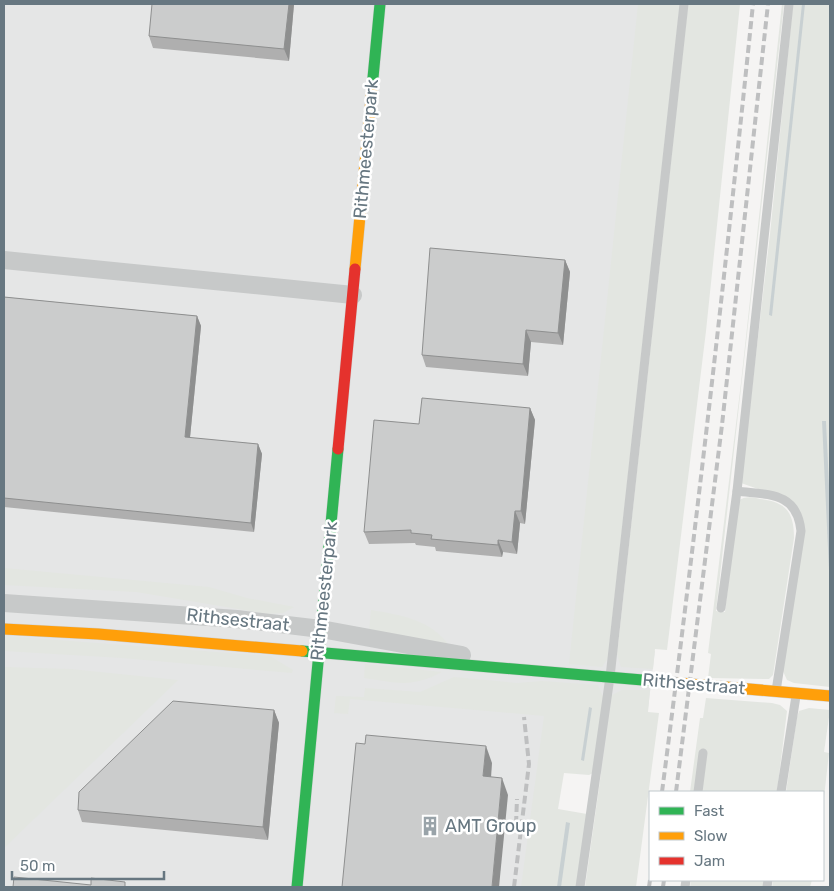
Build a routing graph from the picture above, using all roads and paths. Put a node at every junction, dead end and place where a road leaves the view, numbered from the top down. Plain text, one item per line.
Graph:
1 (380, 4) edge
2 (684, 4) edge
3 (789, 4) edge
4 (4, 260) edge
5 (352, 295) junction
6 (737, 491) junction
7 (4, 603) edge
8 (721, 608) dead end
9 (4, 629) edge
10 (321, 629) junction
11 (318, 653) junction
12 (558, 672) junction
13 (610, 677) junction
14 (776, 691) junction
15 (796, 693) junction
16 (830, 696) edge
17 (703, 753) dead end
18 (698, 791) edge
19 (782, 791) edge
20 (297, 887) edge
21 (580, 887) edge

1 - 5 street, Rithmeesterpark
2 - 13 lane
3 - 6 lane
4 - 5 street
5 - 10 street, Rithmeesterpark
6 - 8 lane
6 - 14 lane
7 - 10 street, Rithsestraat
9 - 11 street, Rithsestraat
10 - 11 street, Rithmeesterpark
10 - 12 street, Rithsestraat
11 - 12 street, Rithsestraat
11 - 20 street, Rithmeesterpark
12 - 13 street, Rithsestraat
13 - 14 street, Rithsestraat
13 - 21 lane
14 - 15 street, Rithsestraat
15 - 16 street, Rithsestraat
15 - 19 lane
17 - 18 lane

